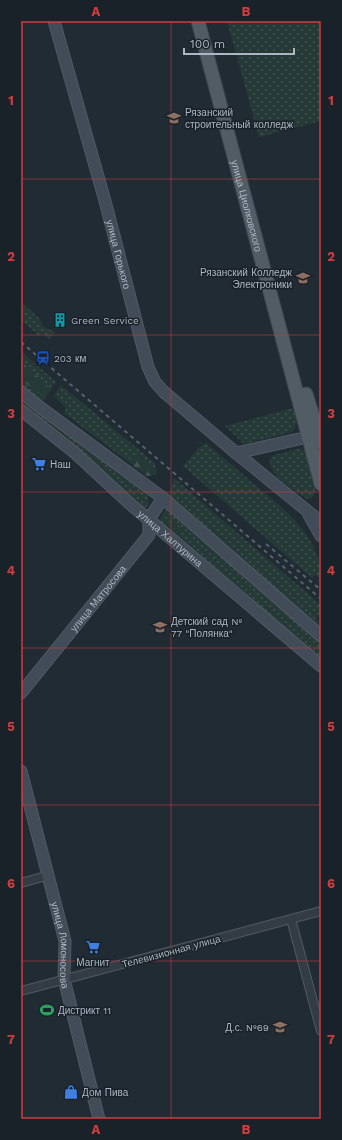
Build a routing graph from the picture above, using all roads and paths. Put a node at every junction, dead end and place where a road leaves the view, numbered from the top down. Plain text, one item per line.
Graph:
1 (54, 21) edge
2 (198, 21) edge
3 (207, 21) edge
4 (21, 392) edge
5 (21, 410) edge
6 (318, 434) edge
7 (236, 454) junction
8 (321, 484) edge
9 (163, 498) junction
10 (305, 510) junction
11 (149, 519) junction
12 (321, 522) edge
13 (321, 536) edge
14 (321, 636) edge
15 (321, 666) edge
16 (21, 693) edge
17 (21, 771) edge
18 (49, 875) junction
19 (21, 883) edge
20 (321, 911) edge
21 (291, 919) junction
22 (64, 979) junction
23 (21, 991) edge
24 (321, 1031) edge
25 (99, 1119) edge

1 - 7 street, улица Горького
2 - 6 main road, улица Циолковского
3 - 6 main road, улица Циолковского
4 - 9 street
5 - 11 street, улица Халтурина
6 - 7 street
6 - 8 main road, улица Циолковского
7 - 10 street, улица Горького
9 - 11 street, улица Матросова
9 - 14 street
10 - 12 street, улица Горького
10 - 13 street
11 - 15 street, улица Халтурина
11 - 16 street, улица Матросова
17 - 18 street, улица Ломоносова
18 - 19 street
18 - 22 street, улица Ломоносова
20 - 21 street, Телевизионная улица
21 - 22 street, Телевизионная улица
21 - 24 street
22 - 23 street, Телевизионная улица
22 - 25 street, улица Ломоносова

